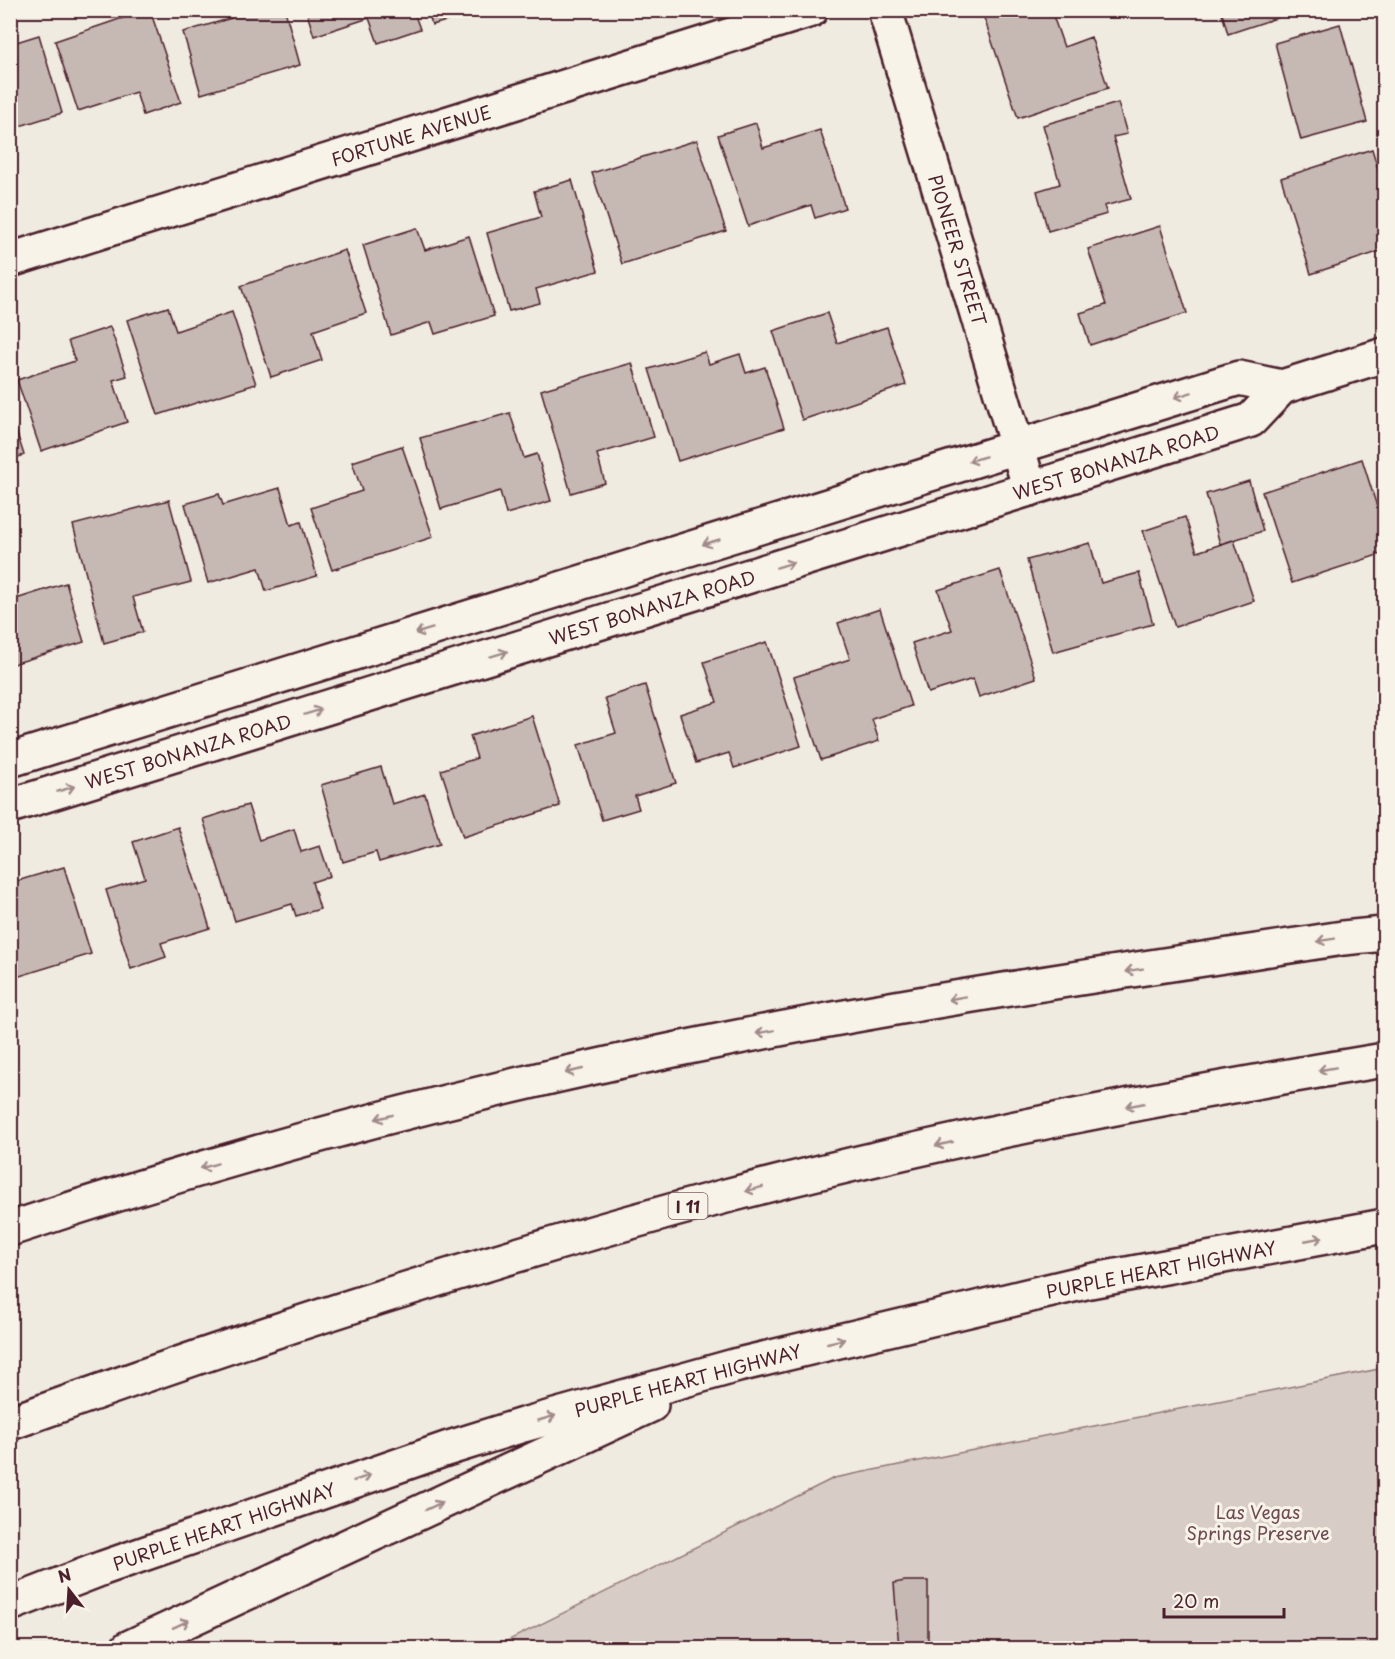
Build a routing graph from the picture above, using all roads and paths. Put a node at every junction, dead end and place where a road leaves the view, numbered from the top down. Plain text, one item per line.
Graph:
1 (811, 10) edge
2 (885, 10) edge
3 (10, 260) edge
4 (1384, 355) edge
5 (1282, 387) junction
6 (1018, 447) junction
7 (1030, 489) junction
8 (590, 579) junction
9 (605, 621) junction
10 (10, 760) edge
11 (10, 806) edge
12 (1384, 934) edge
13 (1384, 1060) edge
14 (1384, 1226) edge
15 (10, 1229) edge
16 (738, 1365) junction
17 (10, 1423) edge
18 (10, 1604) edge
19 (128, 1648) edge

1 - 3 main road, FORTUNE AVENUE
2 - 6 main road, PIONEER STREET
4 - 5 main road, WEST BONANZA ROAD
5 -> 6 main road, WEST BONANZA ROAD
5 - 7 main road, WEST BONANZA ROAD
6 - 7 main road, PIONEER STREET
6 -> 8 main road, WEST BONANZA ROAD
9 -> 7 main road, WEST BONANZA ROAD
8 - 9 main road
8 -> 10 main road, WEST BONANZA ROAD
11 -> 9 main road, WEST BONANZA ROAD
12 -> 15 main road
13 -> 17 main road, I 11
16 -> 14 main road, PURPLE HEART HIGHWAY
18 -> 16 main road, PURPLE HEART HIGHWAY
19 -> 16 main road

